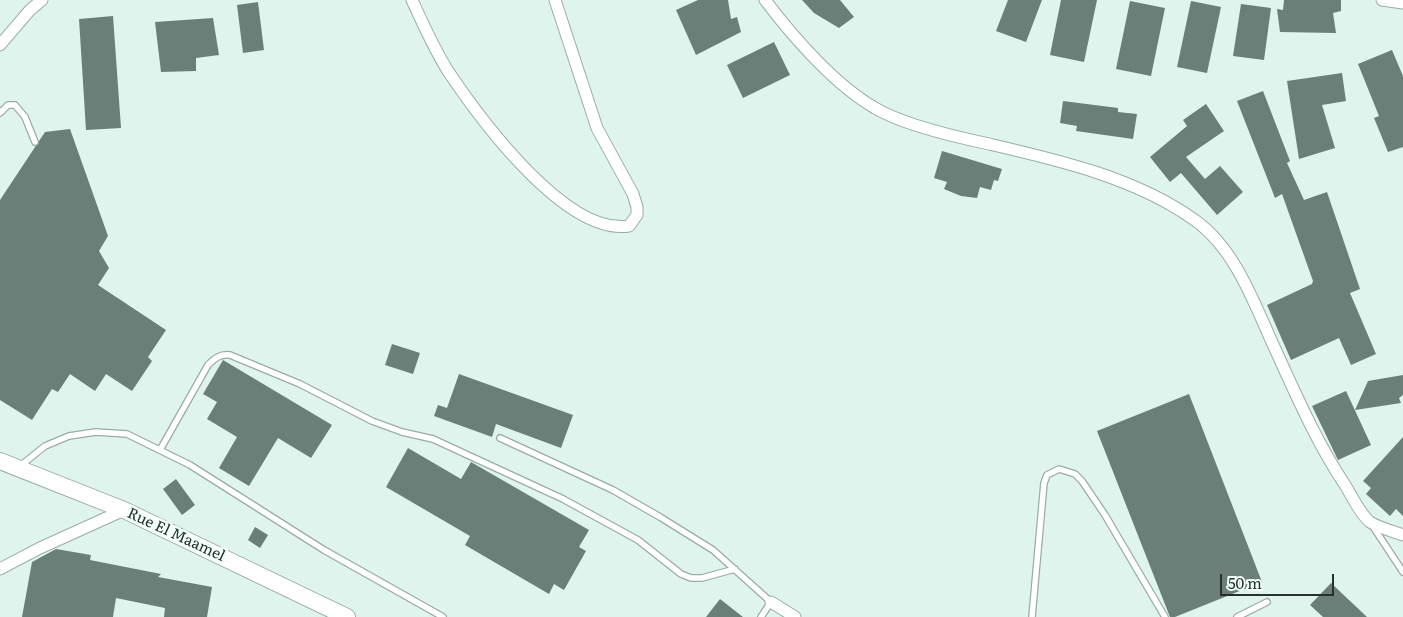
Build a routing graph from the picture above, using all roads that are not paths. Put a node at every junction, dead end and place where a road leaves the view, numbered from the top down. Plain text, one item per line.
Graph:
1 (42, 0) edge
2 (412, 0) edge
3 (555, 0) edge
4 (765, 0) edge
5 (1382, 0) edge
6 (1403, 3) edge
7 (0, 45) edge
8 (0, 113) edge
9 (35, 142) dead end
10 (500, 438) dead end
11 (160, 450) junction
12 (0, 462) edge
13 (18, 468) junction
14 (124, 510) junction
15 (1370, 521) junction
16 (1403, 535) edge
17 (0, 569) edge
18 (735, 569) junction
19 (1403, 572) edge
20 (771, 602) junction
21 (1267, 602) dead end
22 (347, 617) edge
23 (442, 617) edge
24 (761, 617) edge
25 (795, 617) edge
26 (1032, 617) edge
27 (1166, 617) edge
28 (1237, 617) edge

1 - 7 street
2 - 3 street
4 - 15 street
5 - 6 street
8 - 9 lane
10 - 18 lane
11 - 13 lane
11 - 18 lane
11 - 23 lane
12 - 13 street, Rue El Maamel
13 - 14 street, Rue El Maamel
14 - 17 street
14 - 22 street, Rue El Maamel
15 - 16 street
15 - 19 lane
18 - 20 lane
20 - 24 lane
20 - 25 street
21 - 28 lane
26 - 27 lane

